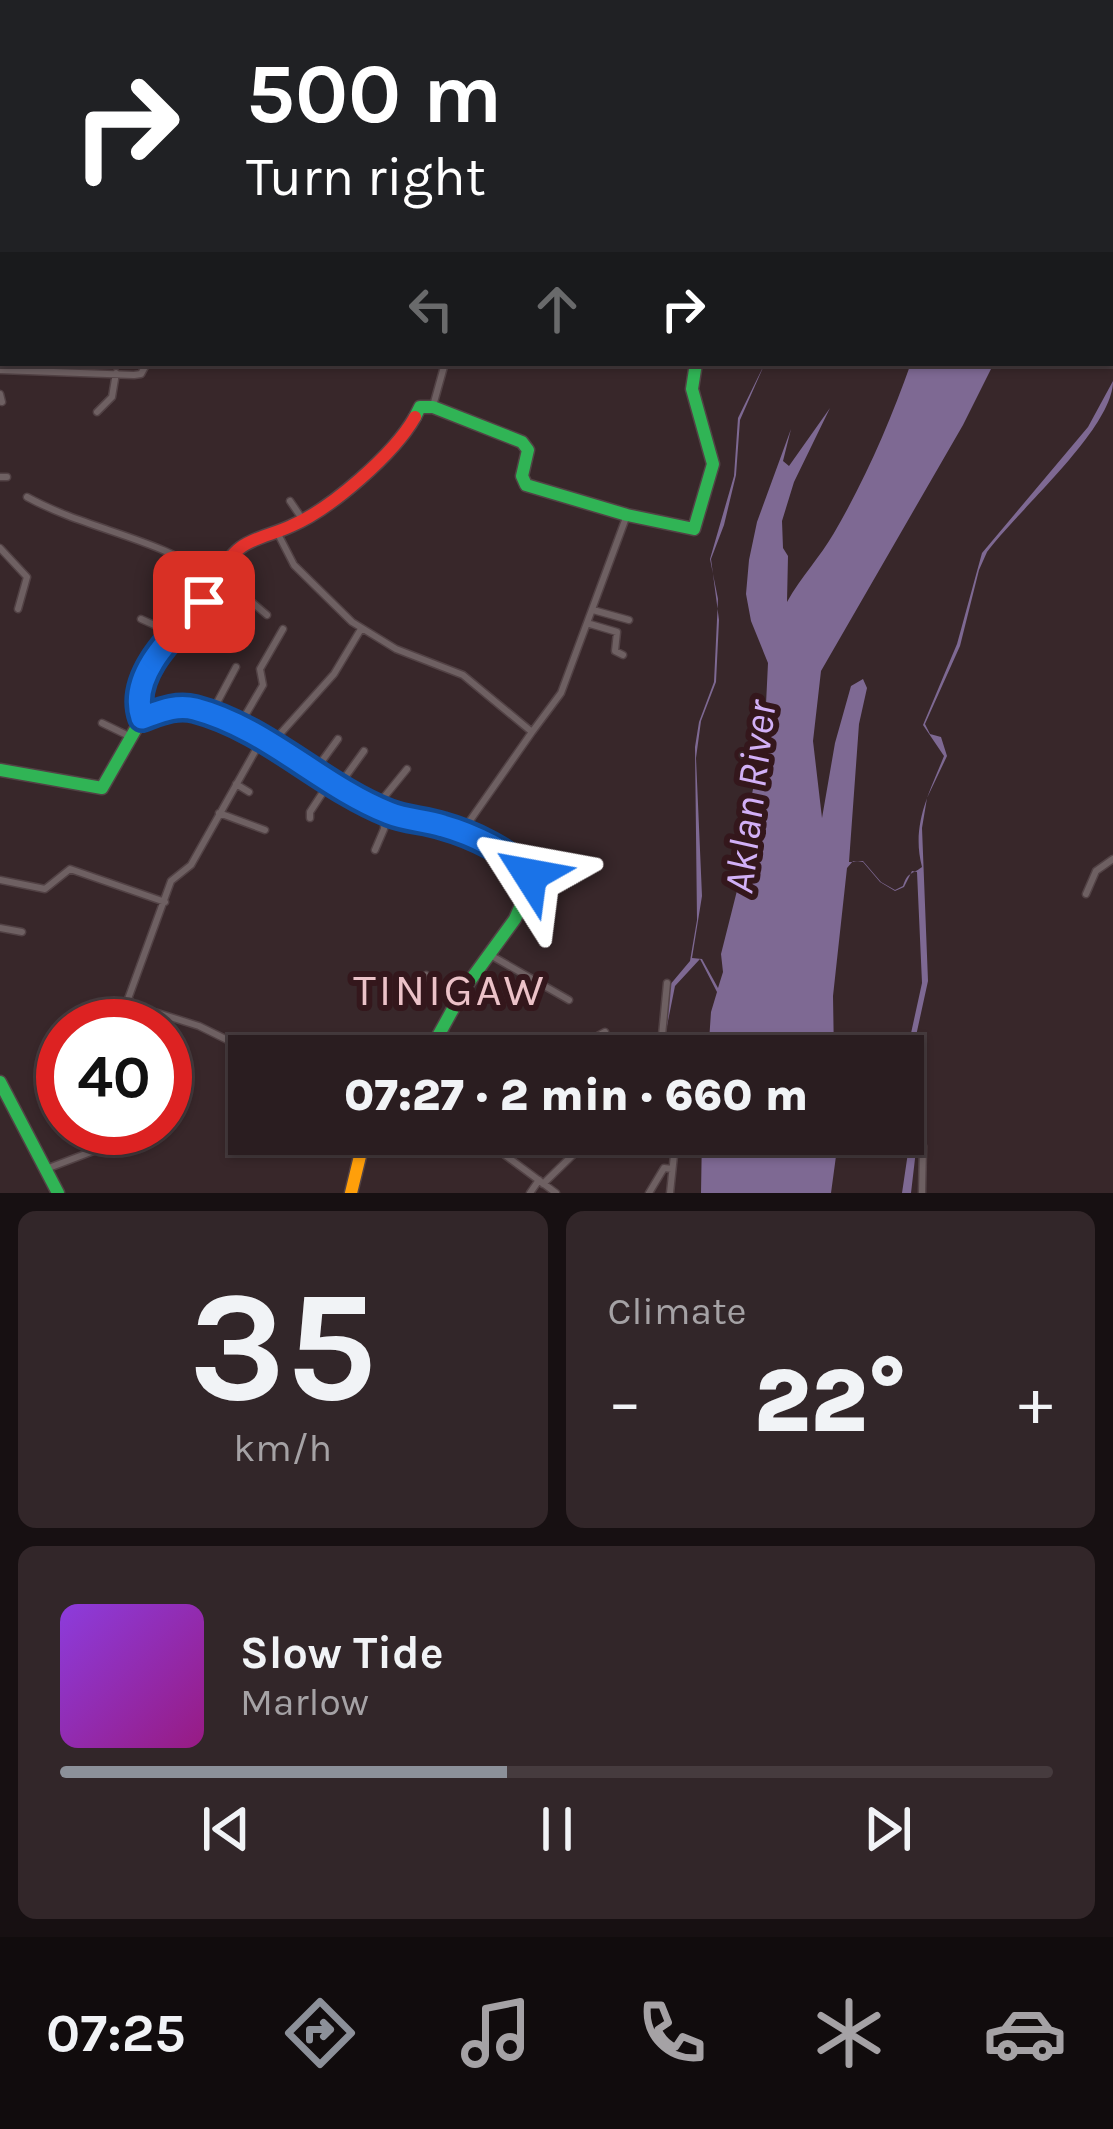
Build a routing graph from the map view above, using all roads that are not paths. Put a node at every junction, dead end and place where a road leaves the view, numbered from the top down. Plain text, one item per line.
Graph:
1 (98, 366) edge
2 (145, 366) edge
3 (445, 366) edge
4 (696, 366) edge
5 (0, 370) edge
6 (98, 373) junction
7 (116, 373) junction
8 (433, 407) junction
9 (97, 412) dead end
10 (27, 497) dead end
11 (290, 501) dead end
12 (627, 515) junction
13 (303, 520) junction
14 (277, 532) junction
15 (0, 548) edge
16 (218, 578) junction
17 (18, 609) dead end
18 (593, 610) junction
19 (267, 615) dead end
20 (141, 619) dead end
21 (629, 620) dead end
22 (589, 623) junction
23 (283, 629) dead end
24 (361, 629) junction
25 (172, 633) junction
26 (623, 655) dead end
27 (236, 667) dead end
28 (211, 714) junction
29 (142, 718) junction
30 (102, 723) dead end
31 (238, 725) junction
32 (532, 732) junction
33 (131, 737) junction
34 (338, 739) dead end
35 (266, 742) junction
36 (364, 751) dead end
37 (407, 769) dead end
38 (0, 770) edge
39 (314, 772) junction
40 (236, 784) junction
41 (333, 786) junction
42 (250, 792) dead end
43 (380, 809) junction
44 (219, 813) junction
45 (310, 818) dead end
46 (265, 830) dead end
47 (461, 832) junction
48 (375, 850) dead end
49 (1113, 860) edge
50 (0, 880) edge
51 (1086, 894) dead end
52 (165, 902) junction
53 (0, 928) edge
54 (22, 932) dead end
55 (492, 956) junction
56 (426, 975) dead end
57 (667, 983) dead end
58 (459, 998) junction
59 (569, 1000) dead end
60 (441, 1032) junction
61 (605, 1032) dead end
62 (439, 1035) edge
63 (446, 1035) edge
64 (600, 1035) edge
65 (662, 1035) edge
66 (228, 1040) edge
67 (0, 1082) edge
68 (83, 1155) edge
69 (360, 1155) edge
70 (501, 1155) edge
71 (572, 1155) edge
72 (674, 1155) edge
73 (923, 1155) edge
74 (46, 1169) junction
75 (672, 1169) junction
76 (541, 1182) junction
77 (58, 1193) edge
78 (351, 1193) edge
79 (530, 1193) edge
80 (556, 1193) edge
81 (649, 1193) edge
82 (670, 1193) edge
83 (922, 1193) edge

1 - 6 street
2 - 7 street
3 - 8 street
4 - 12 street
5 - 6 street
6 - 7 street
7 - 9 street
8 - 12 street
8 - 13 street
10 - 16 street
11 - 13 street
12 - 18 street
13 - 14 street
14 - 16 street
14 - 24 street
15 - 17 street
16 - 19 street
16 - 25 street
18 - 21 street
18 - 22 street
20 - 25 street
22 - 26 street
22 - 32 street
23 - 31 street
24 - 32 street
24 - 35 street
25 - 29 street
27 - 28 street
28 - 29 street
28 - 31 street
29 - 33 street
30 - 33 street
31 - 35 street
32 - 47 street
33 - 38 street
34 - 39 street
35 - 39 street
35 - 40 street
36 - 41 street
37 - 43 street
39 - 41 street
40 - 42 street
40 - 44 street
41 - 43 street
41 - 45 street
43 - 47 street
43 - 48 street
44 - 46 street
44 - 52 street
47 - 55 street
49 - 51 street
50 - 52 street
52 - 66 street
53 - 54 street
55 - 58 street
55 - 59 street
56 - 58 street
57 - 65 street
58 - 60 street
60 - 62 street
60 - 63 street
61 - 64 street
67 - 74 street
68 - 74 street
69 - 78 street
70 - 76 street
71 - 76 street
72 - 75 street
73 - 83 street
74 - 77 street
75 - 81 street
75 - 82 street
76 - 79 street
76 - 80 street

